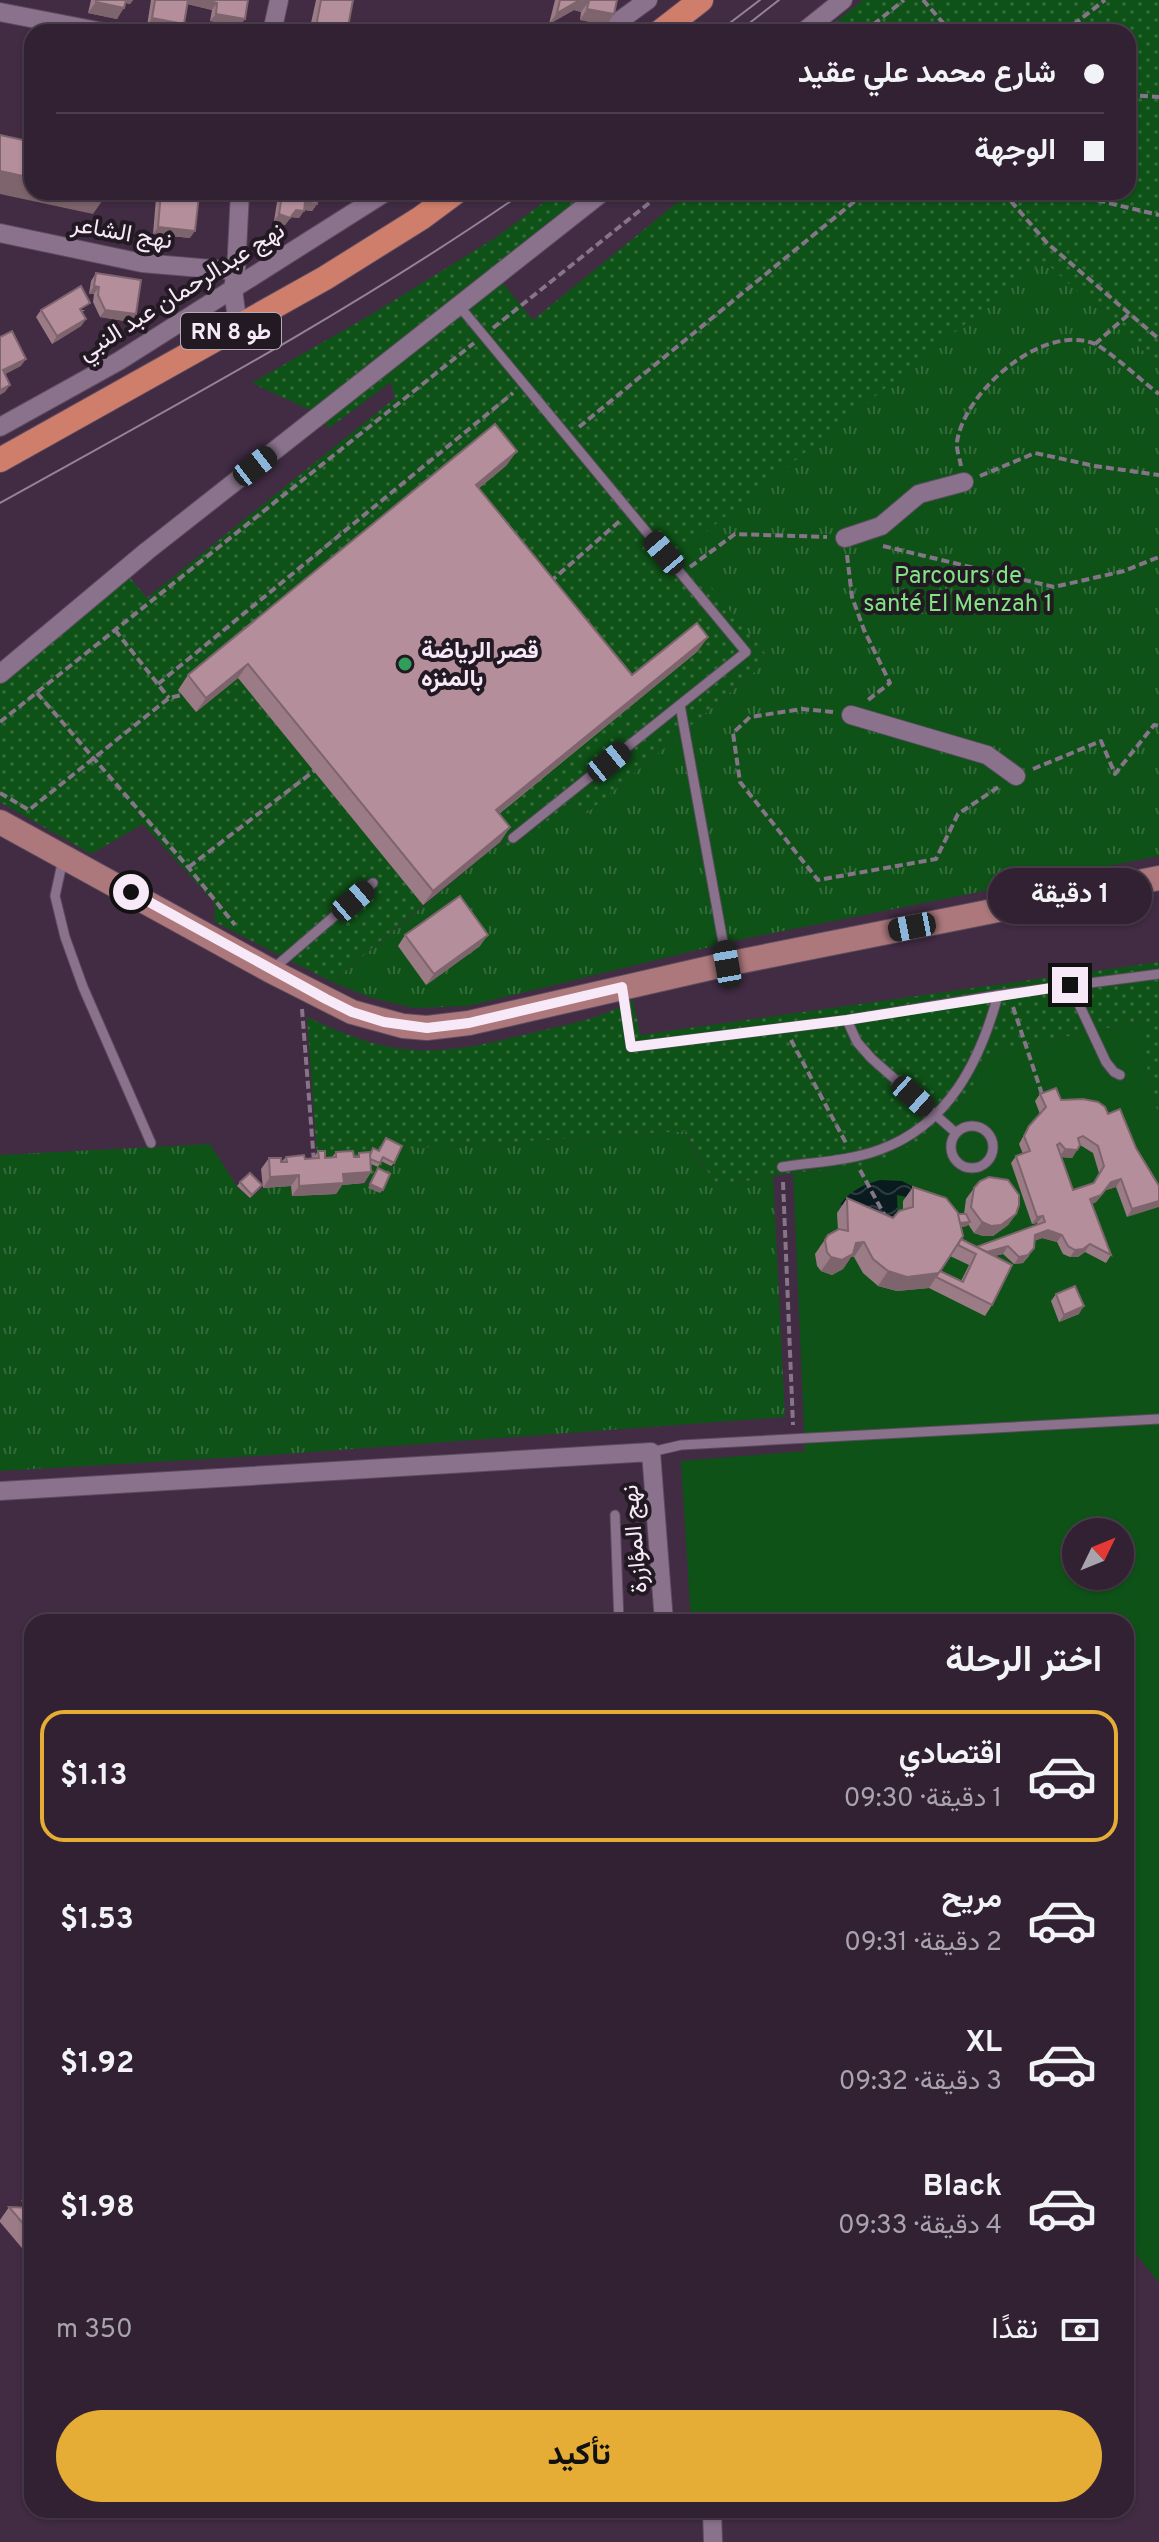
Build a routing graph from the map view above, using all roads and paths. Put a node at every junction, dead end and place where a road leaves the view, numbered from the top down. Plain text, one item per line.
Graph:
1 (279, 0) edge
2 (648, 0) edge
3 (843, 0) edge
4 (904, 0) edge
5 (923, 0) edge
6 (1105, 0) edge
7 (688, 4) edge
8 (0, 12) edge
9 (62, 24) edge
10 (274, 24) edge
11 (606, 24) edge
12 (668, 24) edge
13 (813, 24) edge
14 (875, 24) edge
15 (944, 24) edge
16 (1074, 24) edge
17 (1136, 96) edge
18 (1159, 97) edge
19 (240, 200) edge
20 (372, 200) edge
21 (445, 200) edge
22 (593, 200) edge
23 (653, 200) edge
24 (856, 200) edge
25 (1010, 200) edge
26 (1096, 200) edge
27 (1159, 215) edge
28 (0, 233) edge
29 (235, 280) junction
30 (460, 307) junction
31 (1129, 313) junction
32 (238, 327) junction
33 (484, 335) junction
34 (1159, 339) edge
35 (1095, 344) junction
36 (524, 384) junction
37 (1159, 394) edge
38 (0, 427) edge
39 (567, 436) junction
40 (0, 460) edge
41 (1159, 475) edge
42 (964, 482) junction
43 (629, 512) junction
44 (845, 538) junction
45 (1159, 557) edge
46 (681, 573) junction
47 (541, 590) edge
48 (115, 630) junction
49 (0, 674) edge
50 (158, 684) junction
51 (37, 693) junction
52 (182, 695) dead end
53 (169, 698) junction
54 (680, 705) junction
55 (851, 715) junction
56 (0, 722) edge
57 (1159, 726) edge
58 (94, 758) junction
59 (314, 771) dead end
60 (1016, 776) junction
61 (0, 793) edge
62 (0, 822) edge
63 (513, 838) edge
64 (64, 856) junction
65 (188, 867) junction
66 (1159, 878) edge
67 (373, 883) dead end
68 (244, 936) dead end
69 (727, 964) junction
70 (271, 971) junction
71 (1159, 974) edge
72 (1070, 985) junction
73 (300, 986) junction
74 (622, 987) junction
75 (1003, 994) junction
76 (847, 1020) junction
77 (784, 1027) junction
78 (1120, 1075) dead end
79 (1044, 1098) edge
80 (935, 1115) junction
81 (956, 1133) junction
82 (151, 1143) dead end
83 (853, 1157) junction
84 (314, 1162) edge
85 (782, 1167) joint
86 (890, 1226) edge
87 (1159, 1419) edge
88 (794, 1439) junction
89 (651, 1452) junction
90 (0, 1491) edge
91 (615, 1515) dead end
92 (619, 1614) edge
93 (663, 1614) edge
94 (712, 2518) edge
95 (713, 2542) edge

1 - 10 street
2 - 11 street
3 - 13 street
4 - 14 path
5 - 15 path
6 - 16 path
7 - 12 main road
8 - 9 street
17 - 18 path
19 - 29 street
20 - 29 street, نهج عبدالرحمان عبد النبي
21 - 32 main road, RN 8 طو
22 - 30 street
23 - 33 path
24 - 39 path
25 - 31 path
26 - 27 path
28 - 29 street, نهج الشاعر
29 - 32 street
29 - 38 street, نهج عبدالرحمان عبد النبي
30 - 33 lane
30 - 49 street
31 - 34 path
31 - 35 path
32 - 40 main road, RN 8 طو
33 - 36 lane
33 - 48 path
35 - 37 path
35 - 42 path
36 - 39 lane
36 - 50 path
39 - 43 lane
41 - 42 path
42 - 44 street
43 - 46 lane
43 - 47 path
44 - 45 path
44 - 46 path
44 - 55 path
46 - 54 lane
48 - 50 path
48 - 51 path
50 - 53 path
51 - 56 path
51 - 58 path
52 - 53 path
53 - 58 path
54 - 63 lane
54 - 69 lane
55 - 60 street
55 - 60 path
57 - 60 path
58 - 61 path
58 - 65 path
59 - 65 path
62 - 64 street
64 - 70 street
64 - 82 lane
65 - 68 path
66 - 69 street
67 - 70 lane
69 - 74 street
70 - 73 street
71 - 72 lane
72 - 75 lane
72 - 78 lane
73 - 74 street
73 - 84 path
74 - 77 lane
75 - 76 lane
75 - 79 path
75 - 80 lane
76 - 77 lane
76 - 80 lane
77 - 83 path
80 - 81 lane
80 - 83 lane
81 - 81 lane
83 - 85 lane
83 - 86 path
85 - 88 path
87 - 88 lane
88 - 89 lane
89 - 90 street
89 - 93 street, نهج المؤازرة
91 - 92 lane
94 - 95 street

